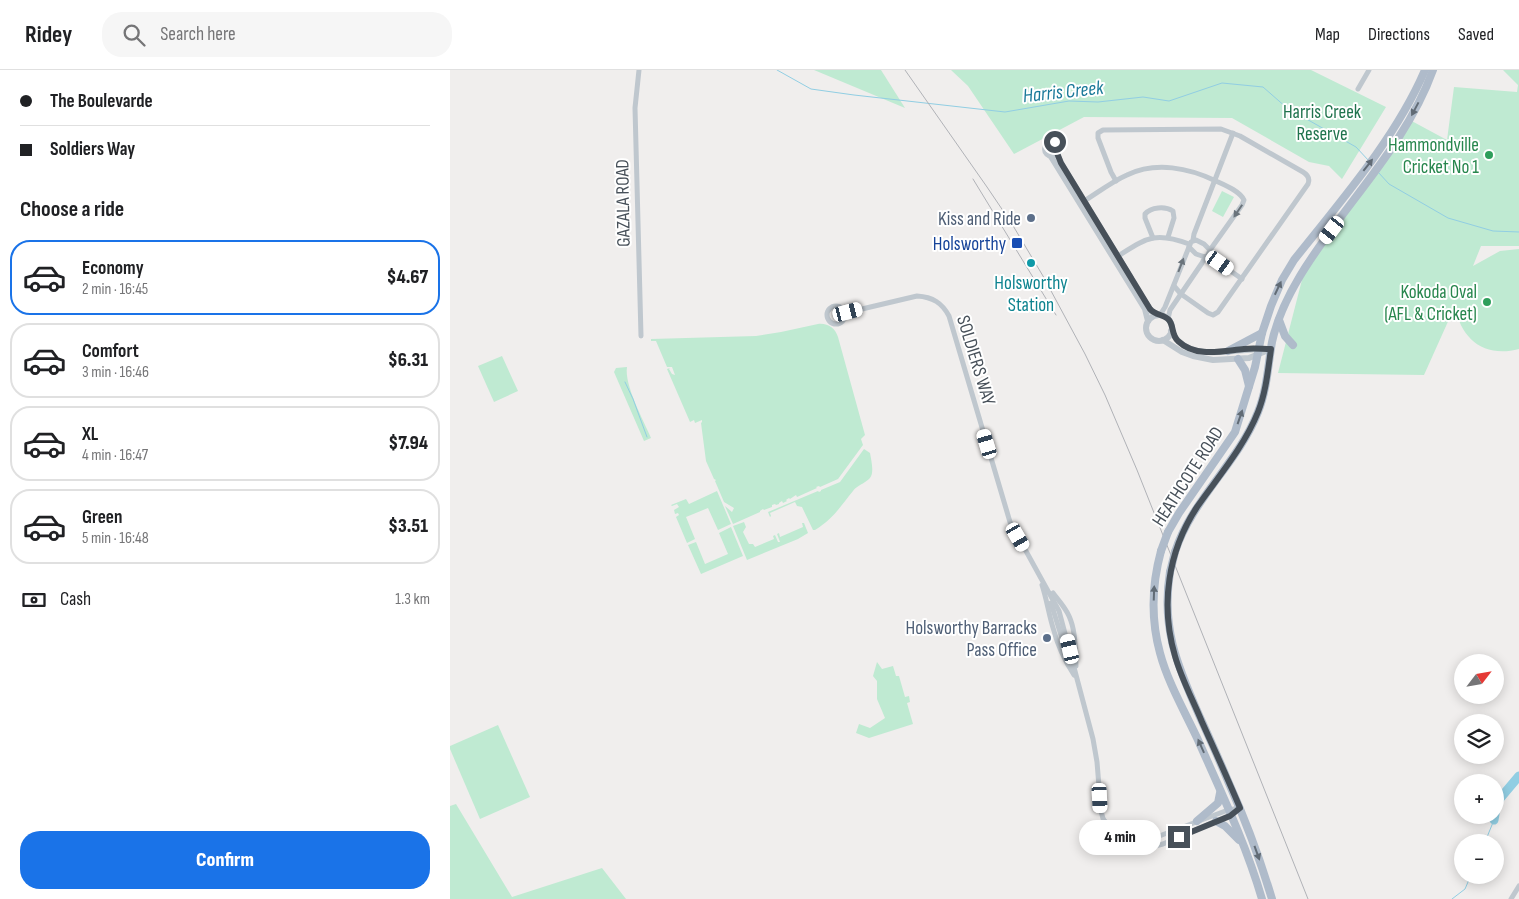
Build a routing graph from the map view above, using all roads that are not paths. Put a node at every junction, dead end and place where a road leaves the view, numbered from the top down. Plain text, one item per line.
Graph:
1 (639, 70) edge
2 (1369, 70) edge
3 (1425, 70) edge
4 (1433, 70) edge
5 (1358, 88) dead end
6 (1233, 133) junction
7 (1053, 154) dead end
8 (1214, 180) junction
9 (1116, 181) junction
10 (1082, 202) junction
11 (1168, 237) junction
12 (1153, 238) junction
13 (1190, 244) junction
14 (1208, 254) junction
15 (1118, 256) junction
16 (1242, 279) junction
17 (1174, 286) junction
18 (1181, 294) junction
19 (845, 313) dead end
20 (1158, 315) junction
21 (1168, 319) junction
22 (1279, 320) junction
23 (1148, 321) junction
24 (1171, 331) junction
25 (1262, 333) junction
26 (641, 336) dead end
27 (1163, 340) junction
28 (1293, 345) dead end
29 (1271, 349) junction
30 (1228, 350) junction
31 (1258, 352) junction
32 (1238, 359) junction
33 (1249, 388) junction
34 (1039, 575) junction
35 (1077, 680) junction
36 (1220, 791) junction
37 (1240, 808) junction
38 (1229, 813) junction
39 (1102, 815) junction
40 (1197, 821) junction
41 (1216, 821) junction
42 (1242, 843) junction
43 (1519, 886) edge
44 (1262, 899) edge
45 (1272, 899) edge
46 (1511, 899) edge

1 - 26 street, GAZALA ROAD
2 - 5 street
25 -> 3 main road, HEATHCOTE ROAD
4 -> 22 main road, HEATHCOTE ROAD
6 - 8 street
6 - 9 street
6 - 16 street
7 - 10 street
8 - 9 street
8 - 13 street
8 -> 14 street
9 - 10 street
10 - 15 street
10 - 23 street
11 - 12 street
11 - 12 street
11 - 13 street
12 - 15 street
13 - 14 street
13 - 14 street
17 -> 13 street
14 - 16 street
14 - 18 street
15 - 20 street
16 - 18 street
17 - 18 street
17 - 20 street
18 - 21 street
19 - 34 street, SOLDIERS WAY
20 - 21 street
20 - 23 street
21 - 24 street
22 - 28 main road
22 - 29 main road, HEATHCOTE ROAD
23 - 27 street
24 - 27 street
24 - 30 street
25 - 30 main road
25 - 31 main road, HEATHCOTE ROAD
27 - 32 street
29 - 31 street
29 - 37 main road, HEATHCOTE ROAD, bridge
30 - 31 street
31 - 32 street
31 - 33 main road, HEATHCOTE ROAD
32 - 33 main road
36 -> 33 main road, HEATHCOTE ROAD, bridge
34 - 35 street, SOLDIERS WAY
34 - 35 street, SOLDIERS WAY
35 - 39 street, SOLDIERS WAY
36 - 38 main road, HEATHCOTE ROAD
36 - 40 main road
37 - 38 street
37 -> 45 main road, HEATHCOTE ROAD
38 - 40 street
38 - 41 street, SOLDIERS WAY
38 - 42 main road, HEATHCOTE ROAD
39 - 40 street
39 - 41 street, SOLDIERS WAY
41 - 42 main road
42 - 44 main road, HEATHCOTE ROAD
43 - 46 street

